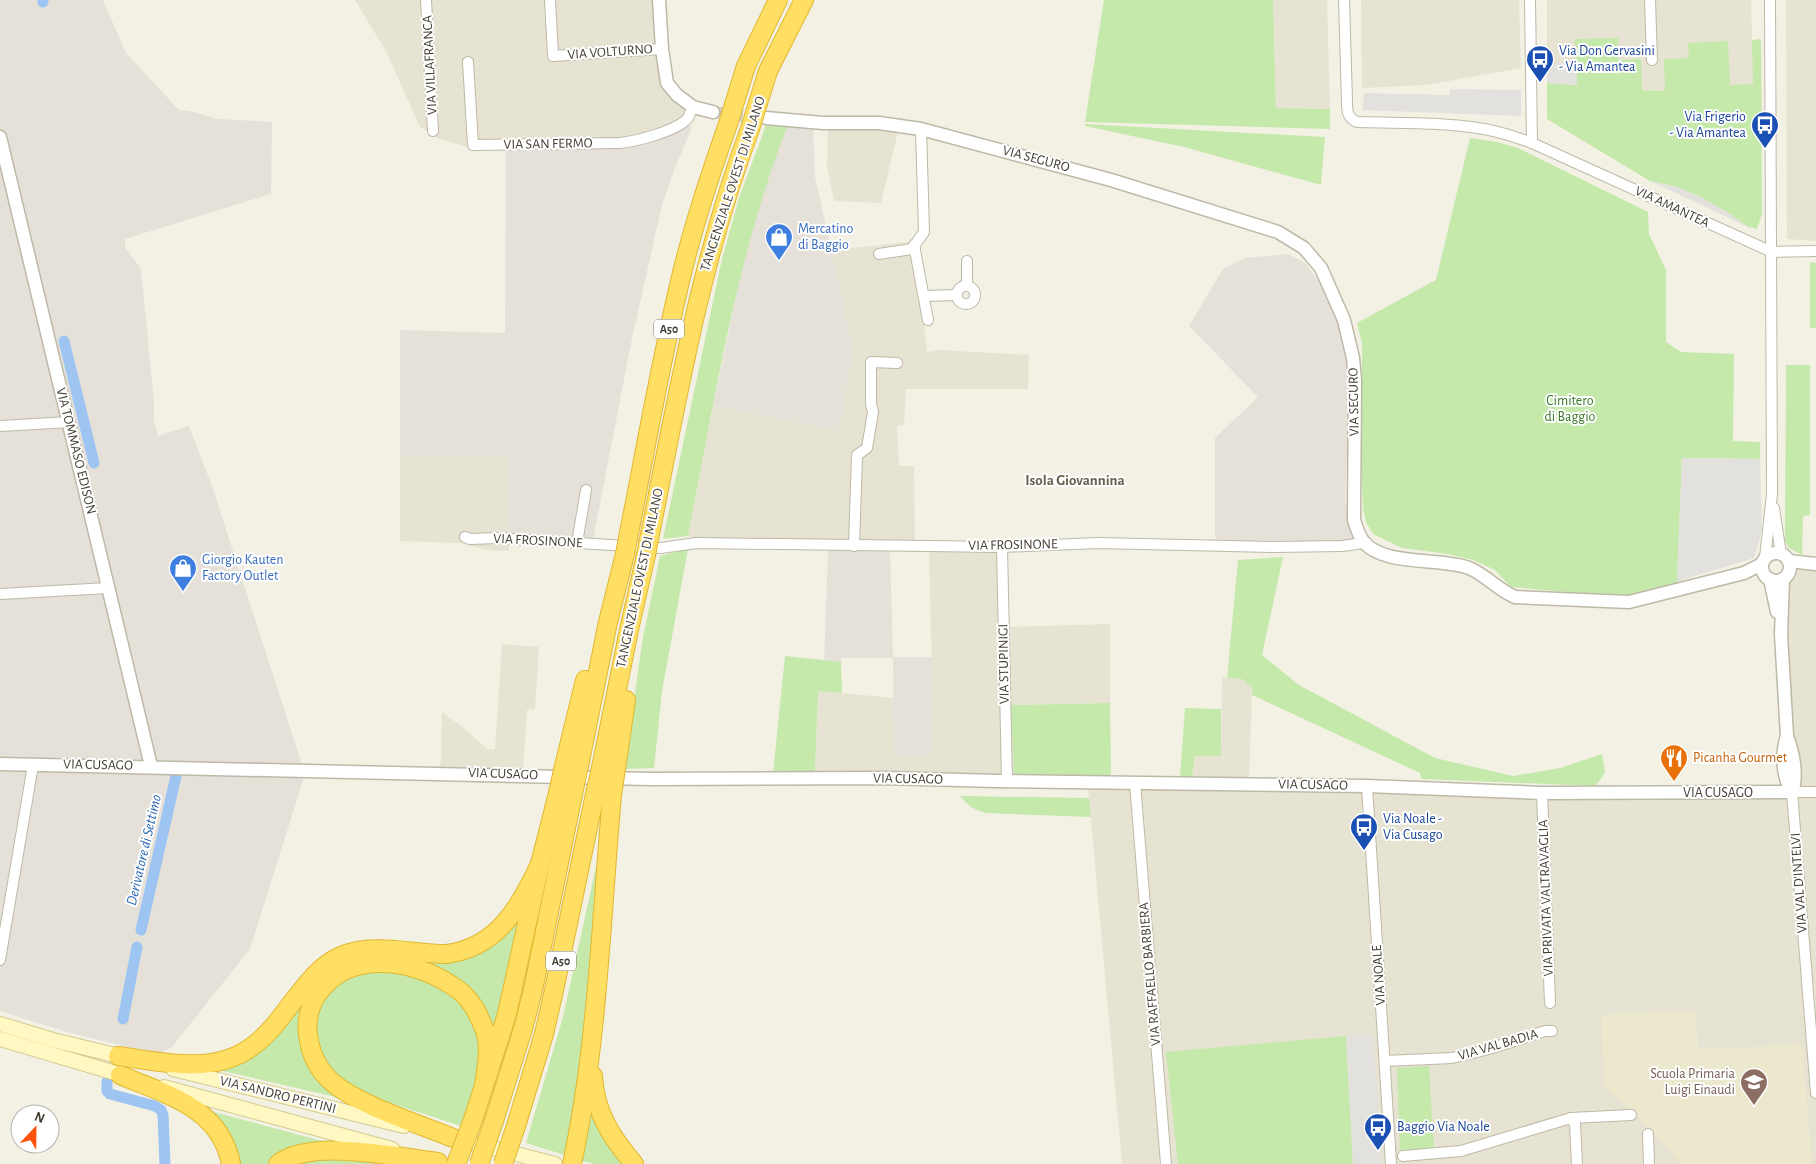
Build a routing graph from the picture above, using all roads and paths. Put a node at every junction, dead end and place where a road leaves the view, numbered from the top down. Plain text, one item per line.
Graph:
1 (426, 0) edge
2 (550, 0) edge
3 (659, 0) edge
4 (778, 0) edge
5 (804, 0) edge
6 (1344, 0) edge
7 (1530, 0) edge
8 (1650, 0) edge
9 (1770, 0) edge
10 (662, 49) junction
11 (1652, 60) dead end
12 (468, 62) dead end
13 (693, 107) junction
14 (713, 112) tunnel mouth
15 (766, 118) tunnel mouth
16 (921, 129) junction
17 (433, 131) dead end
18 (0, 137) edge
19 (1532, 142) junction
20 (914, 245) junction
21 (1816, 251) edge
22 (1772, 252) junction
23 (879, 254) dead end
24 (967, 261) dead end
25 (967, 286) junction
26 (957, 295) junction
27 (925, 296) junction
28 (928, 320) dead end
29 (897, 363) dead end
30 (69, 422) junction
31 (0, 426) edge
32 (586, 490) dead end
33 (1772, 494) junction
34 (465, 537) dead end
35 (1364, 542) junction
36 (577, 543) junction
37 (621, 546) junction
38 (854, 546) junction
39 (1002, 546) junction
40 (652, 547) junction
41 (1764, 561) junction
42 (1786, 566) junction
43 (1816, 566) edge
44 (1744, 573) junction
45 (1769, 579) junction
46 (108, 588) junction
47 (0, 594) edge
48 (1781, 634) junction
49 (0, 764) edge
50 (33, 765) junction
51 (151, 766) junction
52 (1007, 782) junction
53 (1135, 783) junction
54 (1367, 786) junction
55 (1792, 792) junction
56 (1816, 792) edge
57 (565, 793) junction
58 (1542, 793) junction
59 (604, 794) junction
60 (540, 864) junction
61 (0, 960) edge
62 (1550, 1003) dead end
63 (0, 1024) edge
64 (1552, 1031) dead end
65 (0, 1039) edge
66 (591, 1047) junction
67 (118, 1056) junction
68 (1385, 1061) junction
69 (120, 1075) junction
70 (484, 1087) junction
71 (1816, 1093) edge
72 (1631, 1115) dead end
73 (1571, 1118) junction
74 (1648, 1134) dead end
75 (454, 1138) junction
76 (1403, 1156) dead end
77 (442, 1163) edge
78 (231, 1164) edge
79 (278, 1164) edge
80 (456, 1164) edge
81 (479, 1164) edge
82 (503, 1164) edge
83 (555, 1164) edge
84 (572, 1164) edge
85 (634, 1164) edge
86 (1166, 1164) edge
87 (1391, 1164) edge
88 (1578, 1164) edge
89 (1649, 1164) edge

1 - 17 street, VIA VILLAFRANCA
2 - 10 street, VIA VOLTURNO
3 - 10 street
4 - 37 highway, TANGENZIALE OVEST DI MILANO / A50, bridge
5 - 40 highway, TANGENZIALE OVEST DI MILANO / A50, bridge
6 - 19 street, VIA AMANTEA
7 - 19 street
8 - 11 street
9 - 22 street
10 - 13 street
12 - 13 street, VIA SAN FERMO
13 - 14 street
15 - 16 street, VIA SEGURO
16 - 20 street
16 - 35 street, VIA SEGURO
18 - 30 street, VIA TOMMASO EDISON
19 - 22 street, VIA AMANTEA
20 - 23 street
20 - 27 street
21 - 22 street, VIA AMANTEA
22 - 33 street
24 - 25 street
25 - 26 street
25 - 26 street
26 - 27 street
27 - 28 street
29 - 38 street
30 - 31 street
30 - 46 street, VIA TOMMASO EDISON
32 - 36 street
33 - 41 street
33 - 42 street
34 - 36 street, VIA FROSINONE
35 - 39 street, VIA FROSINONE
35 - 44 street
36 - 37 street, VIA FROSINONE
37 - 40 street, VIA FROSINONE
37 - 57 highway, TANGENZIALE OVEST DI MILANO / A50, bridge
38 - 39 street, VIA FROSINONE
38 - 40 street, VIA FROSINONE
39 - 52 street, VIA STUPINIGI
40 - 59 highway, TANGENZIALE OVEST DI MILANO / A50, bridge
41 - 42 street
41 - 44 street
41 - 45 street
42 - 43 street
42 - 45 street
42 - 48 street
44 - 45 street
45 - 48 street
46 - 47 street
46 - 51 street, VIA TOMMASO EDISON
48 - 55 street
49 - 50 street, VIA CUSAGO
50 - 51 street, VIA CUSAGO
50 - 61 street
51 - 52 street, VIA CUSAGO
52 - 53 street, VIA CUSAGO
53 - 54 street, VIA CUSAGO
53 - 86 street, VIA RAFFAELLO BARBIERA
54 - 58 street, VIA CUSAGO
54 - 68 street, VIA NOALE
55 - 56 street, VIA CUSAGO
55 - 58 street, VIA CUSAGO
55 - 71 street, VIA VAL D'INTELVI
57 - 60 highway
57 - 81 highway, TANGENZIALE OVEST DI MILANO / A50, bridge
58 - 62 street, VIA PRIVATA VALTRAVAGLIA
59 - 66 highway
59 - 82 highway, TANGENZIALE OVEST DI MILANO / A50, bridge
60 - 67 highway
60 - 70 highway
63 - 67 main road, VIA SANDRO PERTINI
64 - 68 street, VIA VAL BADIA
65 - 69 main road, VIA SANDRO PERTINI
66 - 84 highway
66 - 85 highway
67 - 75 main road, VIA SANDRO PERTINI
68 - 87 street, VIA NOALE
69 - 77 main road, VIA SANDRO PERTINI
69 - 78 highway
70 - 75 highway
70 - 80 highway, bridge
72 - 73 street
73 - 76 street
73 - 88 street
74 - 89 street
75 - 83 main road, VIA SANDRO PERTINI
77 - 79 highway

